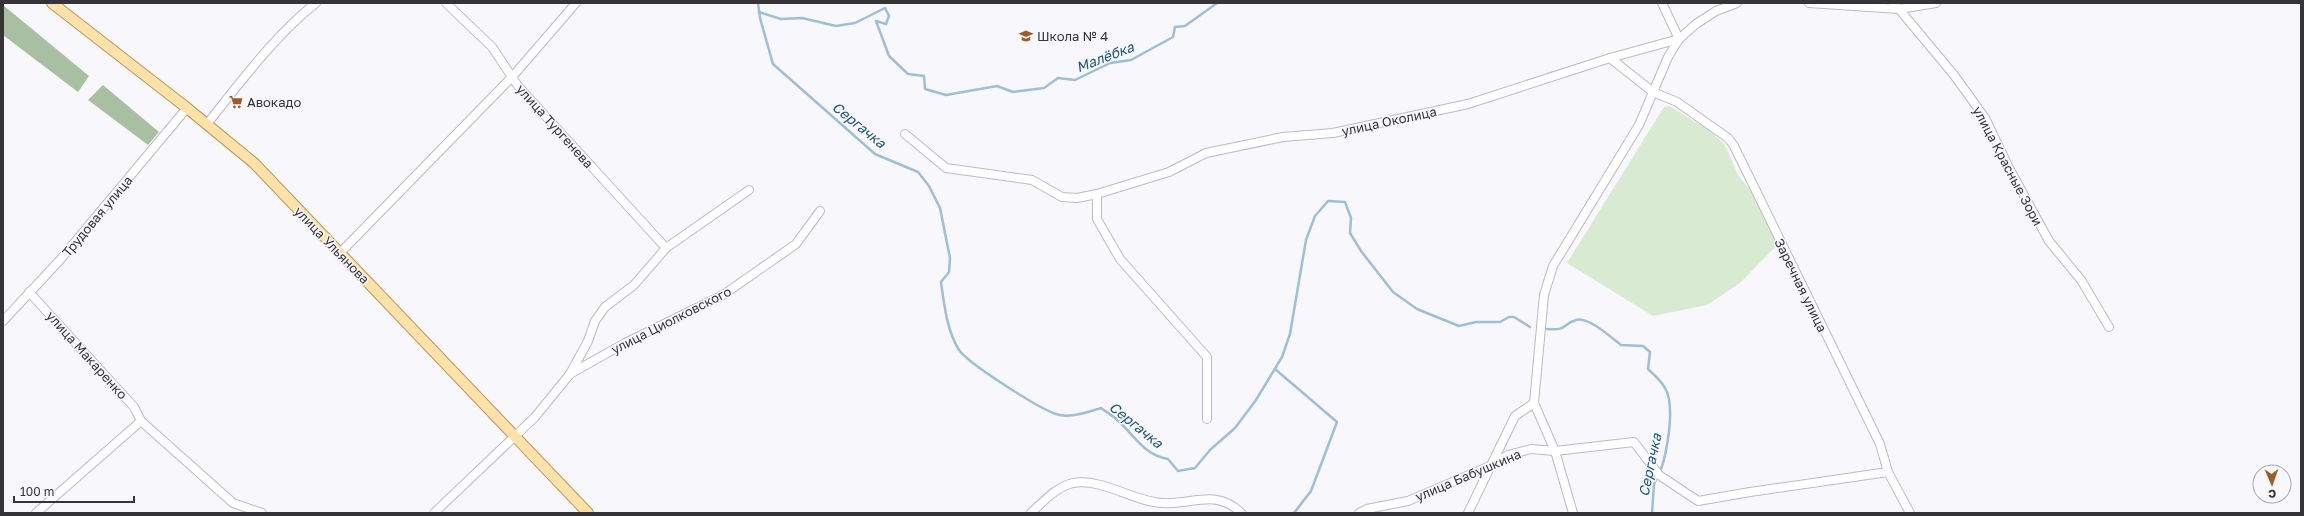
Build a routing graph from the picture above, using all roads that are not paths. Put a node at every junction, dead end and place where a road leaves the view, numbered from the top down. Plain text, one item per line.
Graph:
1 (52, 3) edge
2 (316, 3) edge
3 (446, 3) edge
4 (576, 3) edge
5 (1662, 3) edge
6 (1737, 3) edge
7 (1809, 3) edge
8 (1936, 3) edge
9 (1897, 6) edge
10 (1679, 39) junction
11 (1610, 58) junction
12 (512, 77) junction
13 (1654, 92) junction
14 (187, 108) junction
15 (207, 124) junction
16 (905, 134) dead end
17 (749, 190) dead end
18 (1097, 194) junction
19 (820, 211) dead end
20 (666, 248) junction
21 (340, 253) junction
22 (29, 292) junction
23 (3, 321) edge
24 (2110, 327) dead end
25 (570, 374) junction
26 (1534, 403) junction
27 (1207, 419) dead end
28 (141, 421) junction
29 (515, 437) junction
30 (1554, 451) junction
31 (1492, 465) junction
32 (1888, 472) junction
33 (36, 513) edge
34 (262, 513) edge
35 (434, 513) edge
36 (588, 513) edge
37 (1031, 513) edge
38 (1241, 513) edge
39 (1359, 513) edge
40 (1468, 513) edge
41 (1572, 513) edge
42 (1910, 513) edge

1 - 14 main road, улица Ульянова
2 - 15 street
3 - 12 street, улица Тургенева
4 - 12 street
5 - 10 street
6 - 10 street
7 - 9 street
8 - 9 street
9 - 24 street, улица Красные Зори
10 - 11 street, улица Околица
10 - 13 street
11 - 13 street, Заречная улица
11 - 18 street, улица Околица
12 - 20 street, улица Тургенева
12 - 21 street
13 - 26 street
13 - 32 street, Заречная улица
14 - 15 main road, улица Ульянова
14 - 22 street, Трудовая улица
15 - 21 main road, улица Ульянова
16 - 18 street, улица Околица
17 - 20 street, улица Циолковского
18 - 27 street
19 - 25 street, улица Циолковского
20 - 25 street, улица Циолковского
21 - 29 main road, улица Ульянова
22 - 23 street, Трудовая улица
22 - 28 street, улица Макаренко
25 - 29 street, улица Циолковского
26 - 30 street
26 - 31 street
28 - 33 street
28 - 34 street, улица Макаренко
29 - 35 street, улица Циолковского
29 - 36 main road, улица Ульянова
30 - 31 street, улица Бабушкина
30 - 32 street, улица Бабушкина
30 - 41 street
31 - 39 street, улица Бабушкина
31 - 40 street
32 - 42 street, Заречная улица
37 - 38 street

